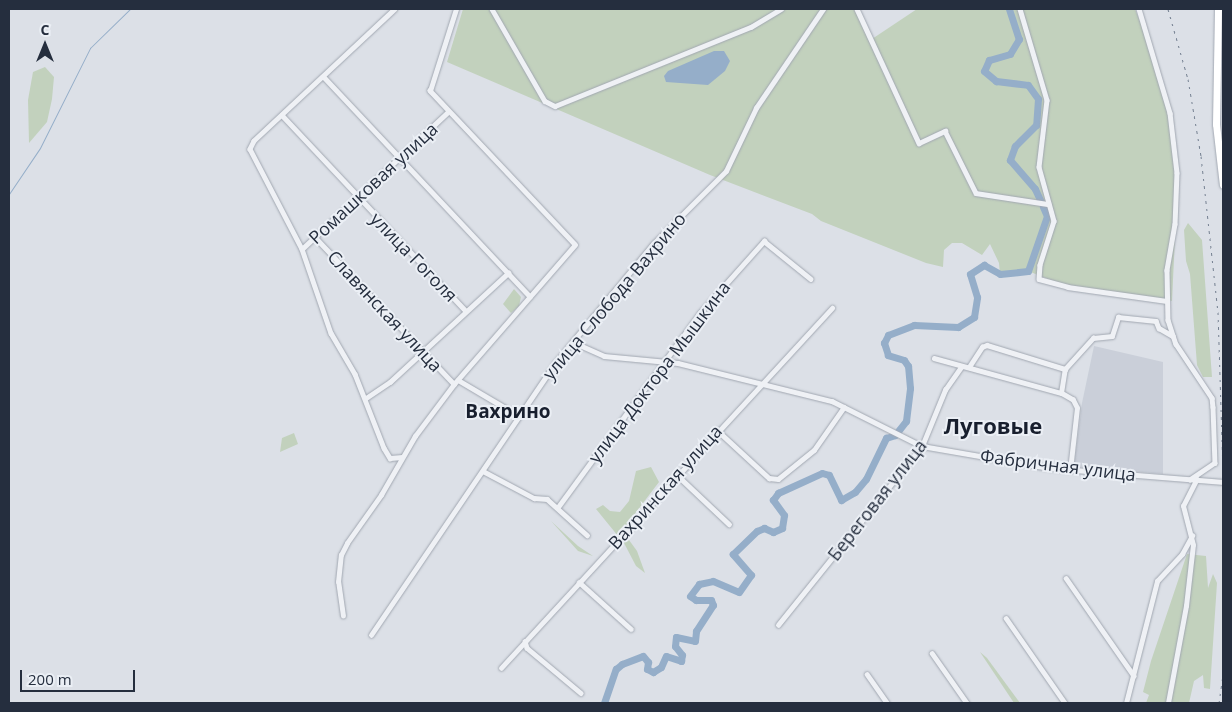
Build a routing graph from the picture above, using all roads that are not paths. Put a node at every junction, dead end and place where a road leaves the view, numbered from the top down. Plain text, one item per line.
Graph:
1 (395, 9) edge
2 (456, 9) edge
3 (492, 9) edge
4 (781, 9) edge
5 (823, 9) edge
6 (857, 9) edge
7 (1020, 9) edge
8 (1139, 9) edge
9 (1218, 9) edge
10 (324, 77) junction
11 (447, 113) junction
12 (282, 115) junction
13 (399, 156) junction
14 (1223, 185) edge
15 (357, 198) junction
16 (1048, 204) junction
17 (316, 238) junction
18 (302, 249) junction
19 (508, 273) junction
20 (812, 279) dead end
21 (530, 296) junction
22 (1166, 301) junction
23 (832, 308) dead end
24 (464, 310) junction
25 (1173, 336) junction
26 (573, 342) junction
27 (422, 352) junction
28 (934, 358) dead end
29 (663, 360) junction
30 (961, 367) junction
31 (970, 367) junction
32 (1065, 370) junction
33 (458, 380) junction
34 (761, 382) junction
35 (454, 384) junction
36 (1061, 393) junction
37 (366, 398) junction
38 (844, 407) junction
39 (519, 416) junction
40 (717, 430) junction
41 (922, 446) junction
42 (403, 456) junction
43 (1070, 470) junction
44 (483, 471) junction
45 (676, 474) junction
46 (1190, 480) junction
47 (1197, 480) junction
48 (1223, 482) edge
49 (558, 507) junction
50 (729, 524) dead end
51 (587, 535) dead end
52 (1192, 535) junction
53 (1066, 578) dead end
54 (579, 582) junction
55 (343, 616) dead end
56 (1006, 618) dead end
57 (778, 625) dead end
58 (631, 629) dead end
59 (371, 635) dead end
60 (525, 641) junction
61 (932, 653) dead end
62 (501, 668) dead end
63 (867, 674) dead end
64 (1134, 676) junction
65 (581, 693) dead end
66 (888, 703) edge
67 (967, 703) edge
68 (1065, 703) edge
69 (1126, 703) edge
70 (1168, 703) edge

1 - 10 street
2 - 11 street, Ромашковая улица
3 - 4 street
5 - 26 street, улица Слобода Вахрино
6 - 16 street
7 - 16 street
8 - 22 street
9 - 14 main road
10 - 12 street
10 - 13 street
11 - 13 street, Ромашковая улица
11 - 21 street
12 - 15 street, улица Гоголя
12 - 18 street
13 - 15 street, Ромашковая улица
13 - 19 street
15 - 17 street, Ромашковая улица
15 - 24 street, улица Гоголя
16 - 22 street
17 - 18 street, Ромашковая улица
17 - 27 street, Славянская улица
18 - 37 street
19 - 21 street
19 - 24 street
20 - 29 street, улица Доктора Мышкина
21 - 33 street
22 - 25 street
23 - 34 street, Вахринская улица
24 - 27 street
25 - 32 street
25 - 46 street
26 - 29 street, Фабричная улица
26 - 39 street, улица Слобода Вахрино
27 - 35 street, Славянская улица
27 - 37 street
28 - 30 street
29 - 34 street, Фабричная улица
29 - 49 street, улица Доктора Мышкина
30 - 31 street
30 - 41 street, Береговая улица
31 - 32 street
31 - 36 street
32 - 36 street
33 - 35 street
33 - 39 street
34 - 38 street, Фабричная улица
34 - 40 street, Вахринская улица
35 - 42 street
36 - 43 street
37 - 42 street
38 - 40 street
38 - 41 street, Фабричная улица
39 - 44 street, улица Слобода Вахрино
40 - 45 street, Вахринская улица
41 - 43 street, Фабричная улица
41 - 57 street, Береговая улица
42 - 55 street
43 - 46 street, Фабричная улица
44 - 49 street
44 - 59 street, улица Слобода Вахрино
45 - 50 street
45 - 54 street, Вахринская улица
46 - 47 street, Фабричная улица
47 - 48 street, Фабричная улица
47 - 52 street
49 - 51 street
52 - 64 street
52 - 70 street
53 - 64 street
54 - 58 street
54 - 60 street, Вахринская улица
56 - 68 street
60 - 62 street, Вахринская улица
60 - 65 street
61 - 67 street
63 - 66 street
64 - 69 street

